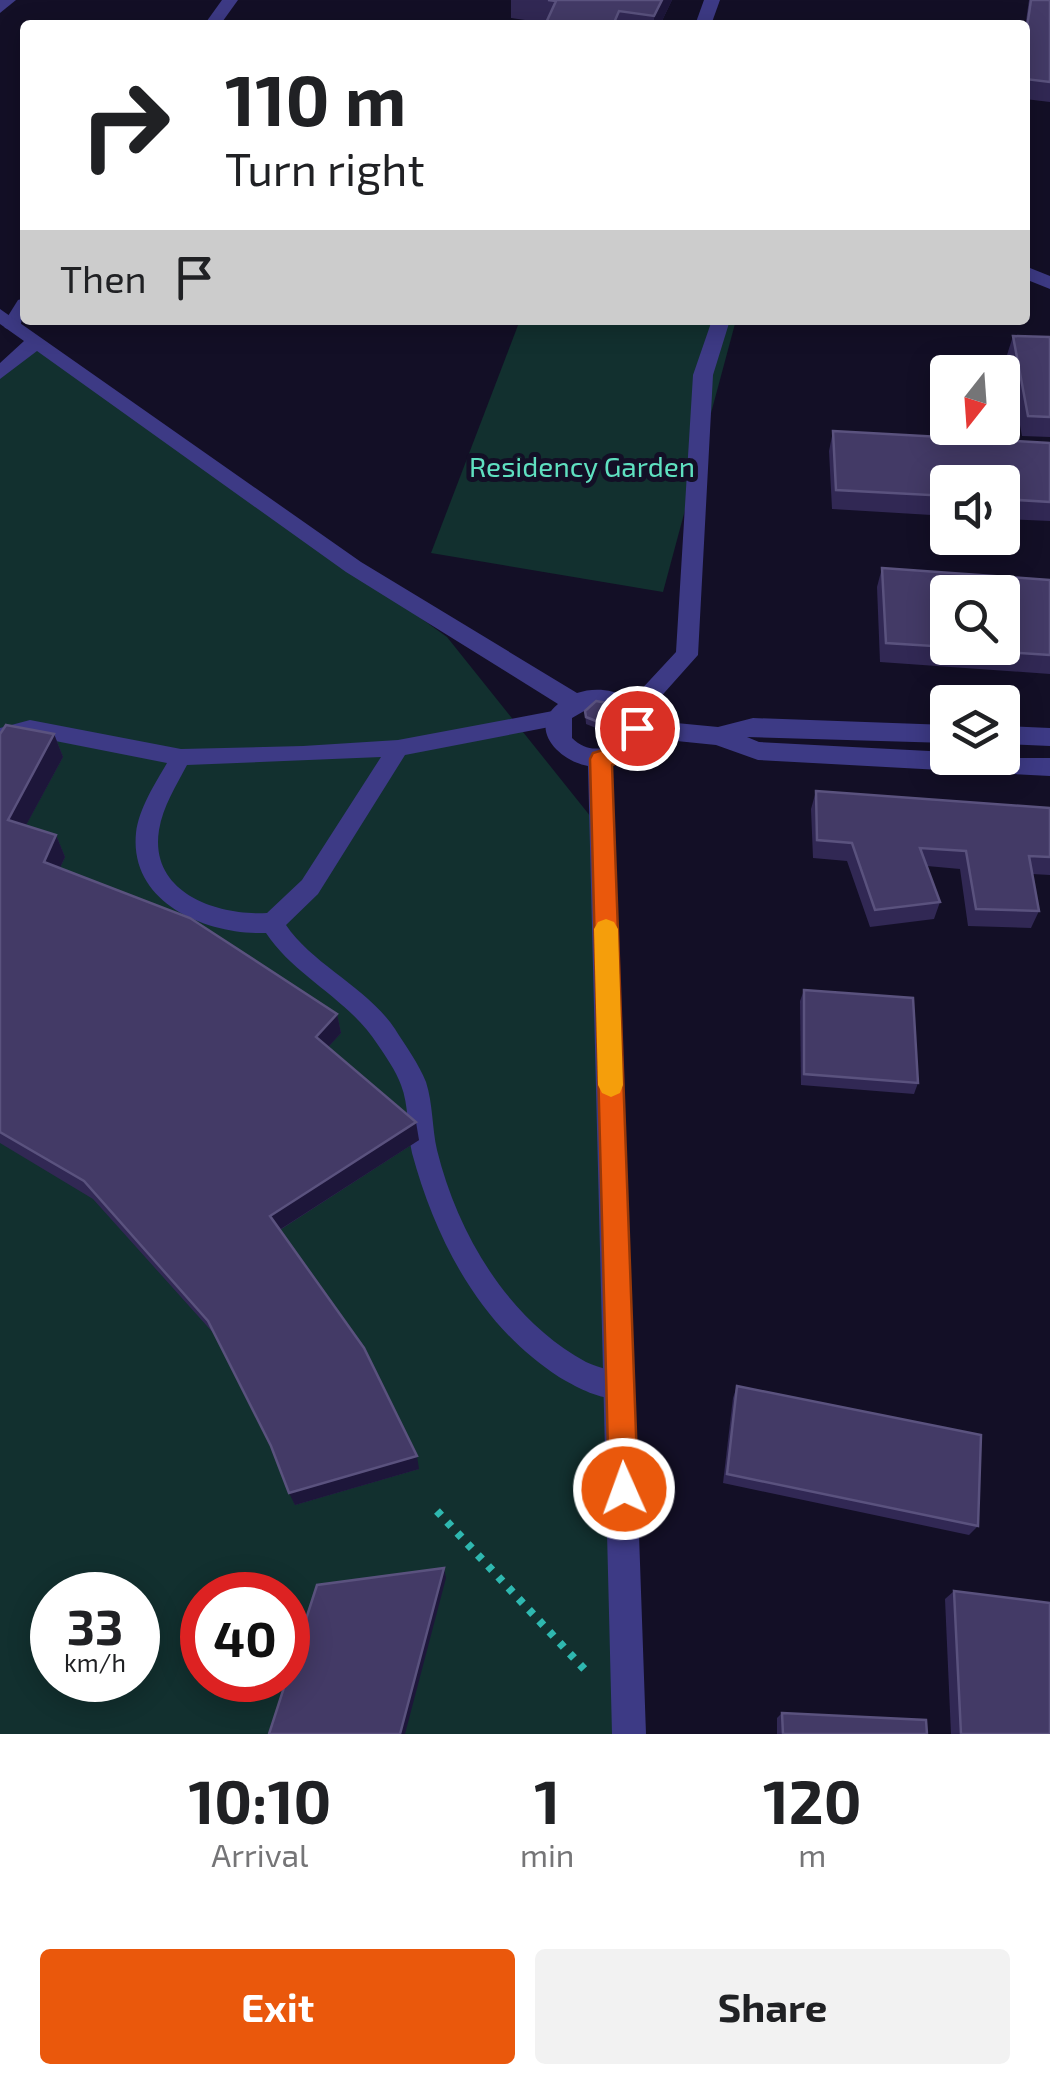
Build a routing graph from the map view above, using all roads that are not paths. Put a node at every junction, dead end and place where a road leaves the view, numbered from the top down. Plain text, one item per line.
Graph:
1 (8, 0) edge
2 (0, 8) edge
3 (6, 320) edge
4 (719, 325) edge
5 (36, 340) junction
6 (0, 373) edge
7 (566, 711) junction
8 (635, 721) junction
9 (930, 733) edge
10 (0, 736) edge
11 (718, 736) junction
12 (1020, 736) edge
13 (1050, 737) edge
14 (398, 748) junction
15 (181, 758) junction
16 (600, 759) junction
17 (1050, 767) edge
18 (272, 923) junction
19 (620, 1386) junction
20 (629, 1725) edge

1 - 2 street
3 - 5 street
4 - 8 street
5 - 6 street
5 - 7 street
7 - 8 street
7 - 14 lane
7 - 16 street
8 - 11 street
8 - 16 street
9 - 11 street
10 - 15 lane
11 - 17 street
12 - 13 street
14 - 15 lane
14 - 18 lane
15 - 18 lane
16 - 19 street
18 - 19 lane
19 - 20 street

